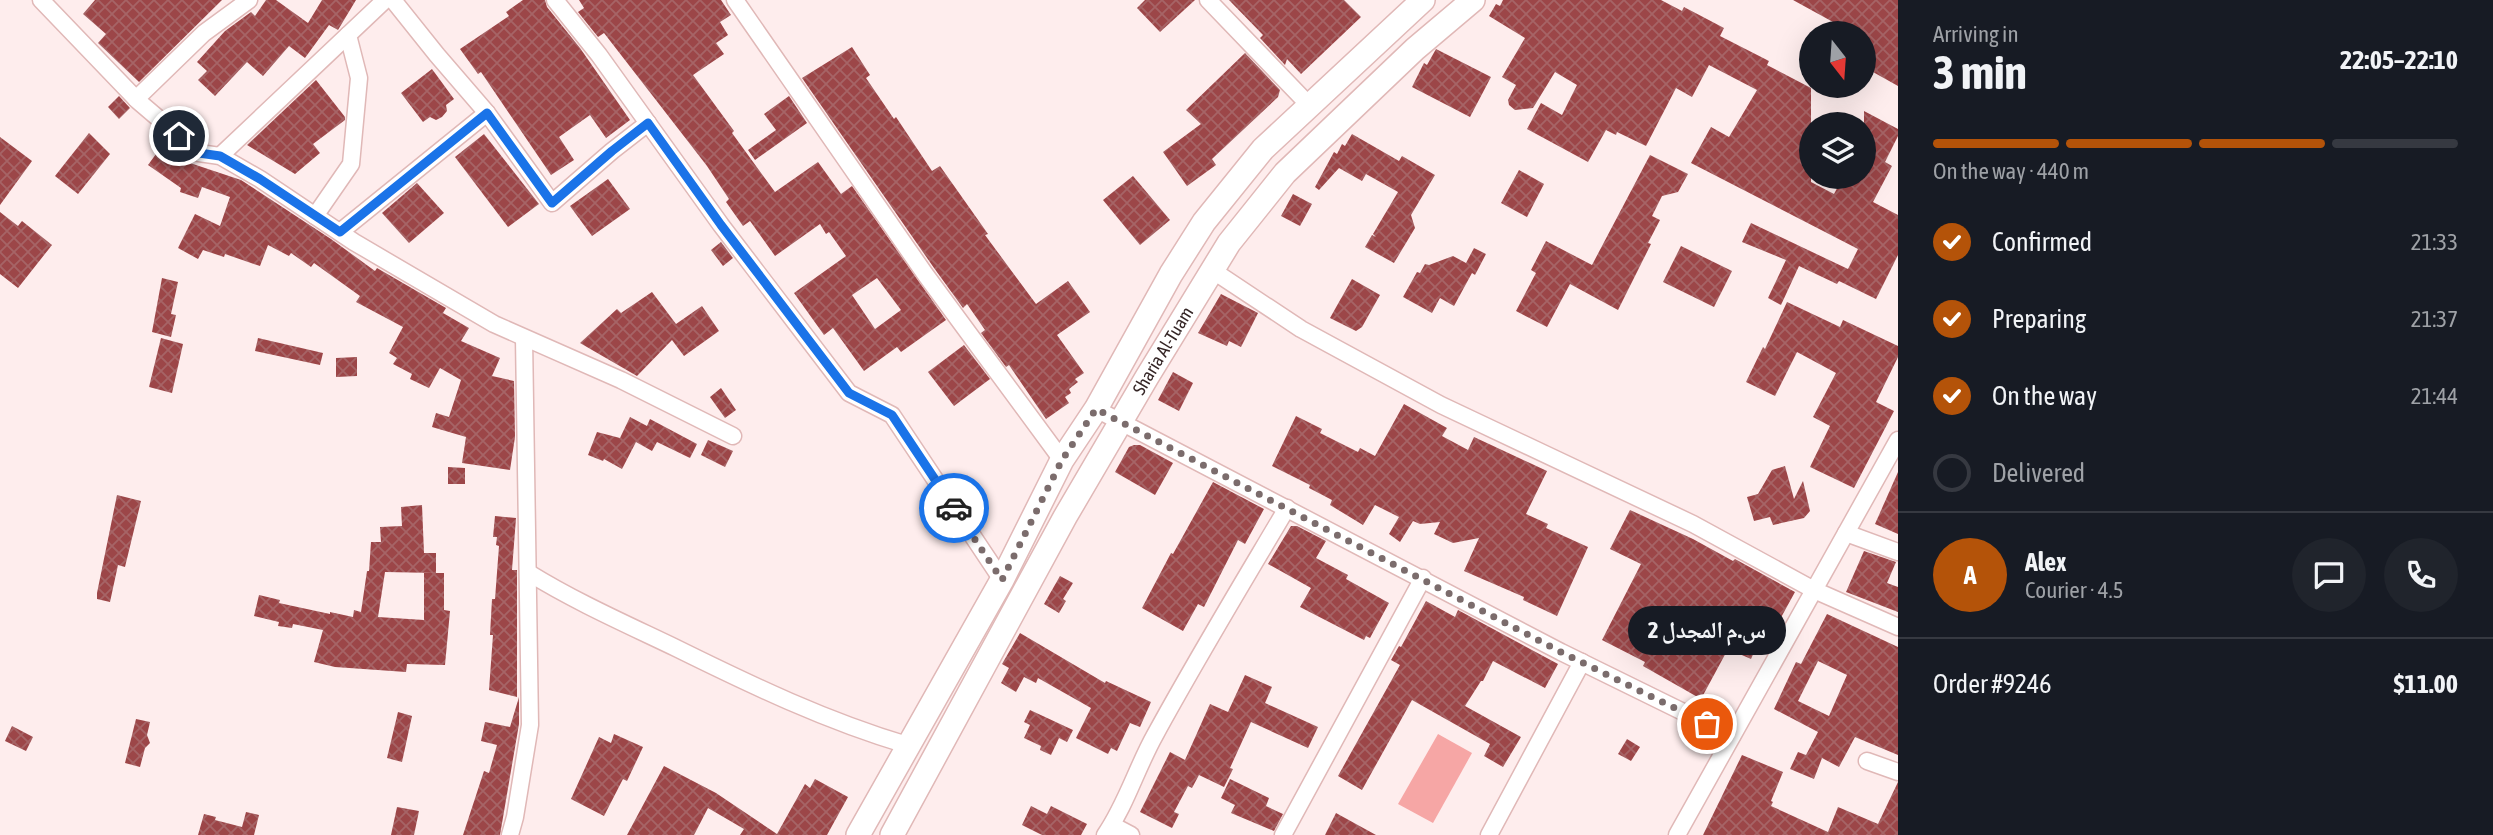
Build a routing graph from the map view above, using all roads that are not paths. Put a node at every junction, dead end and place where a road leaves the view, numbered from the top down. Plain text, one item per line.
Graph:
1 (41, 0) edge
2 (249, 0) edge
3 (385, 0) edge
4 (393, 0) edge
5 (555, 0) edge
6 (735, 0) edge
7 (1208, 0) edge
8 (1423, 0) edge
9 (1473, 0) edge
10 (348, 35) junction
11 (136, 99) junction
12 (1309, 105) junction
13 (487, 113) junction
14 (648, 123) junction
15 (220, 156) junction
16 (315, 215) junction
17 (340, 232) junction
18 (1212, 270) junction
19 (524, 338) junction
20 (1096, 409) junction
21 (1122, 422) junction
22 (733, 436) dead end
23 (1898, 440) edge
24 (1062, 460) junction
25 (1287, 508) junction
26 (1846, 533) junction
27 (1898, 552) edge
28 (529, 573) junction
29 (1423, 578) junction
30 (1002, 580) junction
31 (1814, 590) junction
32 (1898, 627) edge
33 (1582, 662) junction
34 (1732, 736) junction
35 (907, 745) junction
36 (1867, 761) dead end
37 (1898, 772) edge
38 (1108, 830) edge
39 (510, 835) edge
40 (858, 835) edge
41 (892, 835) edge
42 (1131, 835) edge
43 (1283, 835) edge
44 (1489, 835) edge
45 (1677, 835) edge

1 - 11 street
2 - 11 street
3 - 10 street
4 - 13 street
5 - 14 street
6 - 24 street
7 - 12 street
8 - 12 main road, Sharia Al-Tuam
9 - 18 main road, Sharia Al-Tuam
10 - 15 street
10 - 16 street
11 - 15 street
12 - 20 main road, Sharia Al-Tuam
13 - 14 street
13 - 17 street
14 - 30 street
15 - 16 street
16 - 17 street
17 - 19 street
18 - 21 main road, Sharia Al-Tuam
18 - 31 street
19 - 22 street
19 - 28 street
20 - 21 street
20 - 24 main road, Sharia Al-Tuam
21 - 25 street
21 - 41 main road, Sharia Al-Tuam
23 - 26 street
24 - 30 main road, Sharia Al-Tuam
25 - 29 street
25 - 38 street
26 - 27 street
26 - 31 street
28 - 35 street
28 - 39 street
29 - 33 street
29 - 43 street
30 - 35 main road, Sharia Al-Tuam
31 - 32 street
31 - 34 street
33 - 34 street
33 - 44 street
34 - 45 street
35 - 40 main road, Sharia Al-Tuam
36 - 37 street
38 - 42 street

